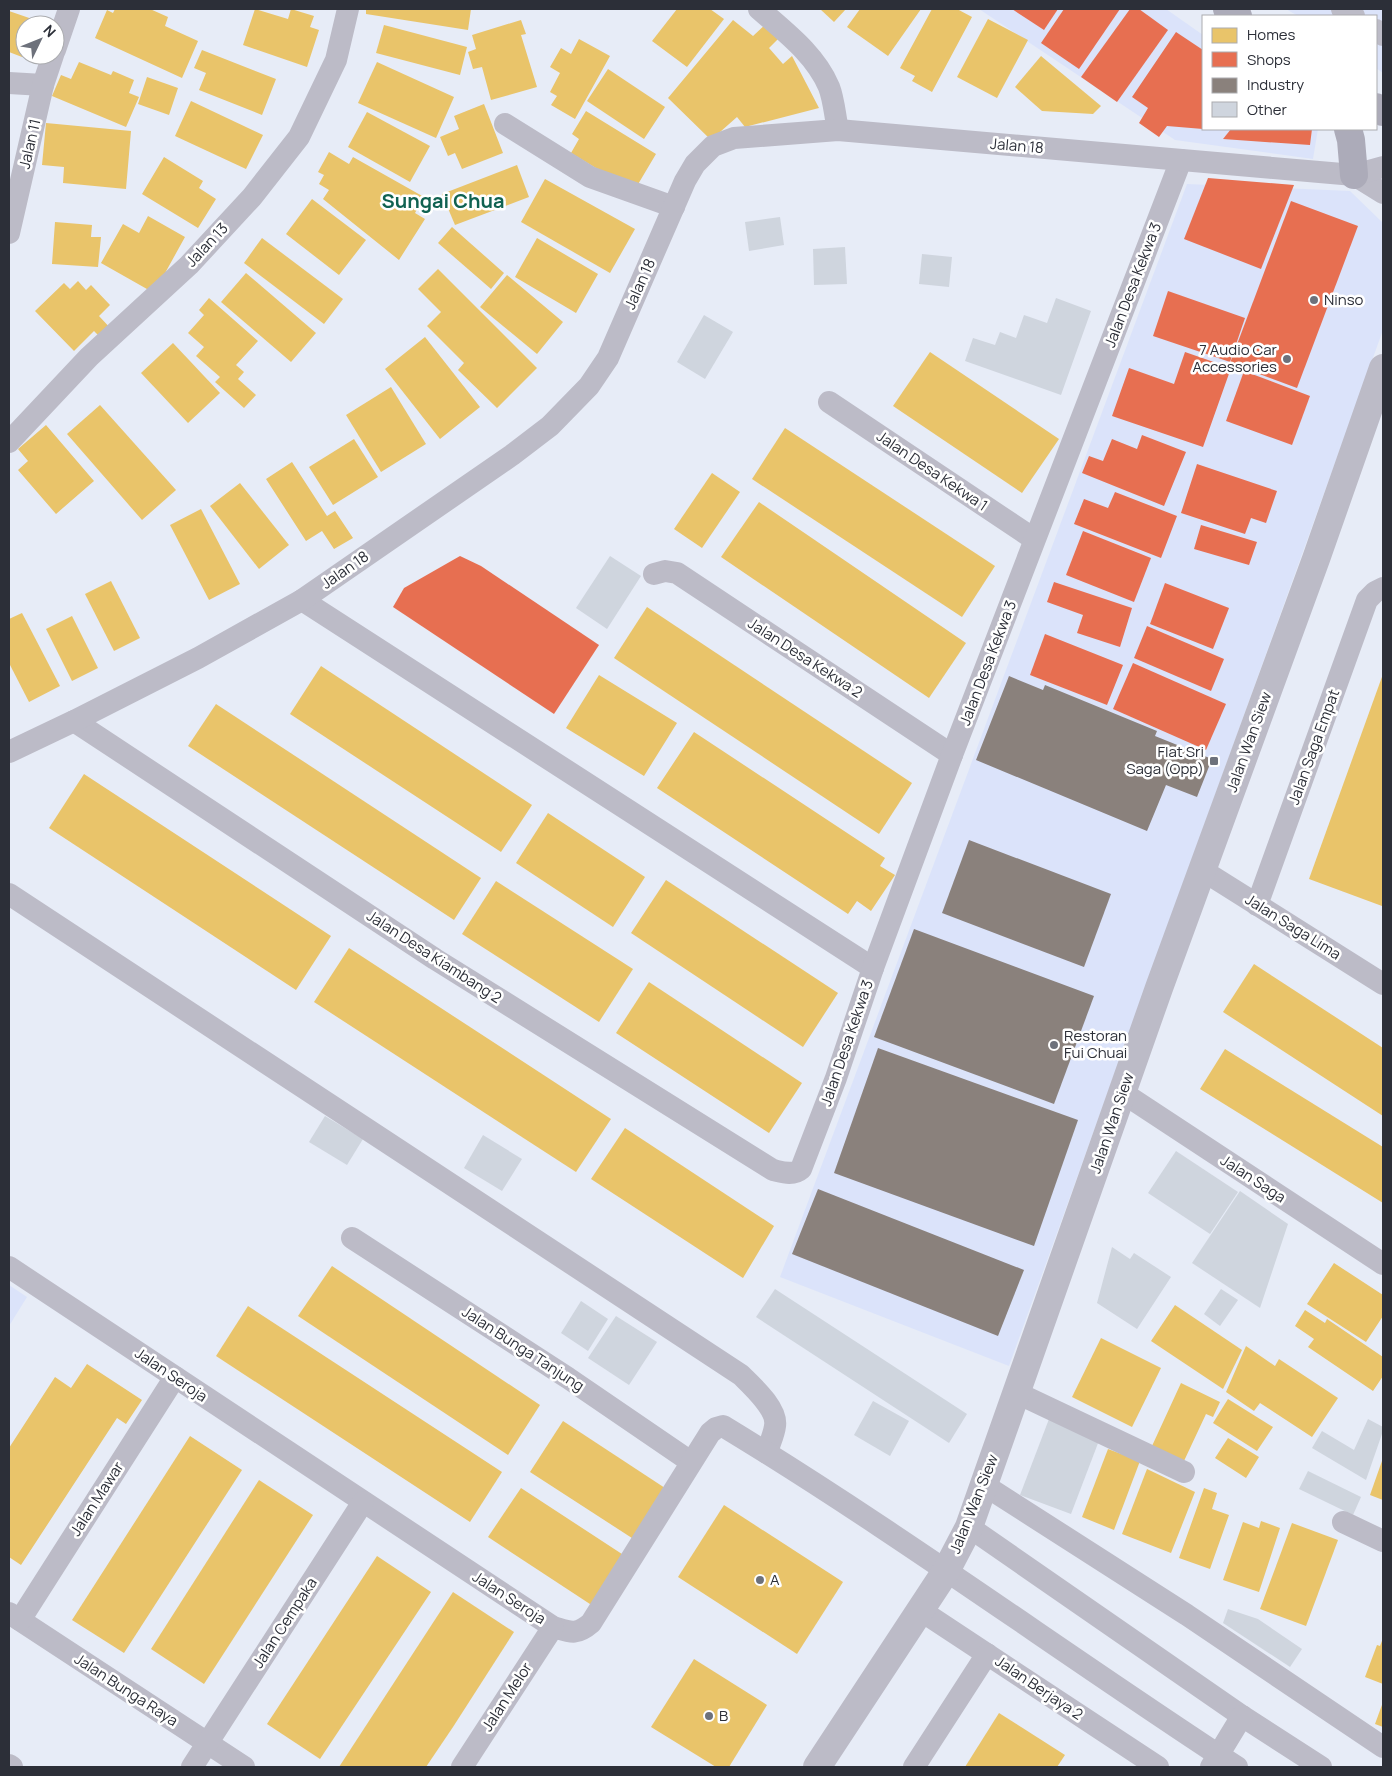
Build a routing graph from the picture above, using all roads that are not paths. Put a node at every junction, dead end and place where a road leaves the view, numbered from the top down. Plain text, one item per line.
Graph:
1 (348, 9) edge
2 (759, 9) edge
3 (50, 65) edge
4 (9, 83) edge
5 (43, 85) junction
6 (505, 124) dead end
7 (838, 130) junction
8 (1348, 130) edge
9 (1181, 160) junction
10 (1383, 167) edge
11 (1354, 175) junction
12 (1383, 193) edge
13 (674, 206) junction
14 (9, 233) edge
15 (1383, 368) edge
16 (829, 402) dead end
17 (9, 442) edge
18 (1034, 539) junction
19 (654, 574) dead end
20 (1379, 590) edge
21 (302, 600) junction
22 (74, 721) junction
23 (9, 752) edge
24 (952, 756) junction
25 (1202, 870) junction
26 (9, 894) edge
27 (1257, 904) junction
28 (873, 968) junction
29 (1383, 982) edge
30 (1122, 1093) junction
31 (801, 1169) joint
32 (352, 1238) dead end
33 (1383, 1264) edge
34 (9, 1267) edge
35 (175, 1377) junction
36 (1015, 1392) junction
37 (767, 1453) junction
38 (692, 1462) junction
39 (1184, 1472) dead end
40 (984, 1485) junction
41 (363, 1502) junction
42 (1343, 1522) dead end
43 (968, 1527) junction
44 (1383, 1542) edge
45 (946, 1571) junction
46 (920, 1610) junction
47 (14, 1617) edge
48 (553, 1627) junction
49 (987, 1654) junction
50 (1242, 1716) junction
51 (207, 1744) junction
52 (1383, 1747) edge
53 (1215, 1761) edge
54 (192, 1767) edge
55 (244, 1767) edge
56 (462, 1767) edge
57 (817, 1767) edge
58 (914, 1767) edge
59 (1158, 1767) edge
60 (1237, 1767) edge
61 (1321, 1767) edge

1 - 17 street, Jalan 13
2 - 7 street
3 - 5 street, Jalan 11
4 - 5 street
5 - 14 street, Jalan 11
6 - 13 street
7 - 9 street, Jalan 18
7 - 13 street, Jalan 18
8 - 11 main road
9 - 11 street, Jalan 18
9 - 18 street, Jalan Desa Kekwa 3
10 - 11 street
11 - 12 street
13 - 21 street, Jalan 18
15 - 25 street, Jalan Wan Siew
16 - 18 street, Jalan Desa Kekwa 1
18 - 24 street, Jalan Desa Kekwa 3
19 - 24 street, Jalan Desa Kekwa 2
20 - 27 street, Jalan Saga Empat
21 - 22 street, Jalan 18
21 - 28 street
22 - 23 street, Jalan 18
22 - 31 street, Jalan Desa Kiambang 2
24 - 28 street, Jalan Desa Kekwa 3
25 - 27 street, Jalan Saga Lima
25 - 30 street, Jalan Wan Siew
26 - 37 street
27 - 29 street, Jalan Saga Lima
28 - 31 street, Jalan Desa Kekwa 3
30 - 33 street, Jalan Saga
30 - 36 street, Jalan Wan Siew
32 - 38 street, Jalan Bunga Tanjung
34 - 35 street, Jalan Seroja
35 - 41 street, Jalan Seroja
35 - 47 street, Jalan Mawar
36 - 39 street
36 - 40 street, Jalan Wan Siew
37 - 38 street, Jalan Seroja
37 - 45 street, Jalan Seroja
38 - 48 street, Jalan Seroja
40 - 43 street, Jalan Wan Siew
40 - 52 street
41 - 48 street, Jalan Seroja
41 - 51 street, Jalan Cempaka
42 - 44 street
43 - 45 street, Jalan Wan Siew
43 - 50 street
45 - 46 street, Jalan Wan Siew
45 - 53 street, Jalan Seroja
46 - 49 street, Jalan Berjaya 2
46 - 57 street, Jalan Wan Siew
47 - 51 street, Jalan Bunga Raya
48 - 56 street, Jalan Melor
49 - 58 street
49 - 59 street, Jalan Berjaya 2
50 - 53 street
50 - 61 street
51 - 54 street, Jalan Cempaka
51 - 55 street, Jalan Bunga Raya
53 - 60 street, Jalan Seroja

